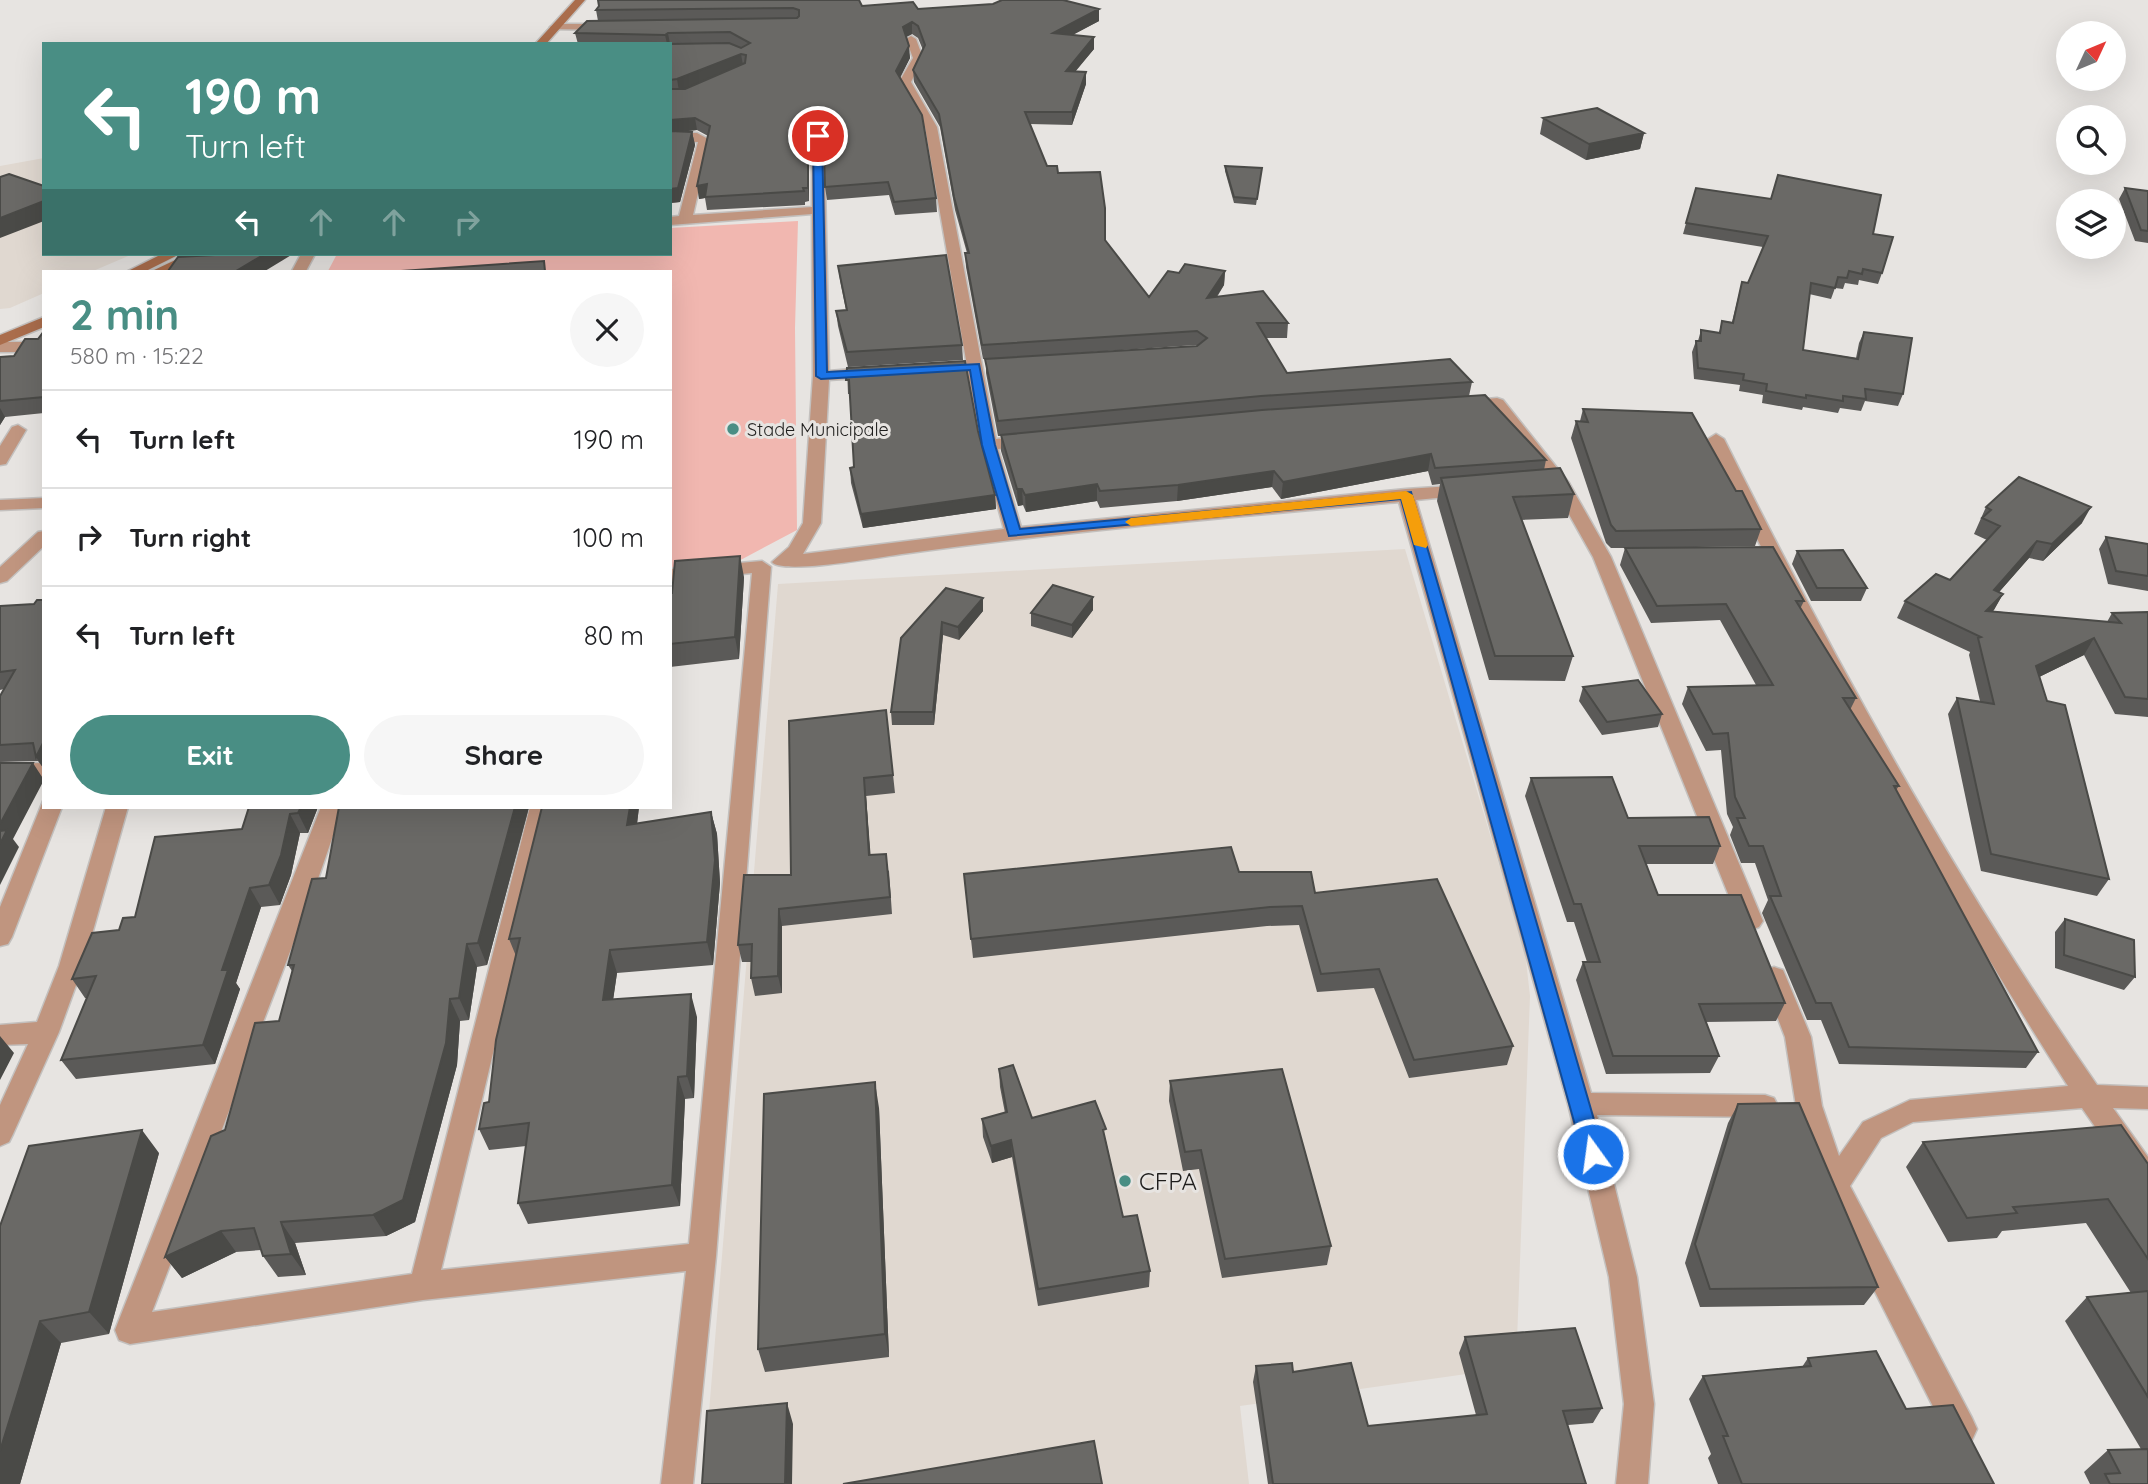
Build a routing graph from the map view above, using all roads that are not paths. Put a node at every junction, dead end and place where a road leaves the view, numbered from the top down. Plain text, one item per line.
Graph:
1 (580, 0) edge
2 (566, 13) junction
3 (555, 27) junction
4 (621, 27) edge
5 (911, 39) edge
6 (527, 42) edge
7 (542, 42) edge
8 (818, 136) edge
9 (672, 137) edge
10 (818, 210) junction
11 (672, 220) edge
12 (685, 220) junction
13 (169, 256) edge
14 (195, 256) edge
15 (137, 270) edge
16 (161, 270) edge
17 (42, 311) edge
18 (42, 322) edge
19 (0, 328) edge
20 (0, 340) edge
21 (0, 347) edge
22 (42, 347) edge
23 (886, 372) edge
24 (821, 376) junction
25 (1441, 407) edge
26 (18, 430) dead end
27 (1716, 439) dead end
28 (1043, 440) edge
29 (989, 445) junction
30 (0, 460) edge
31 (1560, 483) junction
32 (1534, 485) edge
33 (1483, 489) edge
34 (1406, 495) junction
35 (42, 503) edge
36 (0, 505) edge
37 (1014, 533) junction
38 (42, 538) edge
39 (1602, 557) junction
40 (1628, 557) edge
41 (787, 561) junction
42 (762, 567) junction
43 (672, 575) edge
44 (0, 577) edge
45 (42, 770) edge
46 (0, 771) edge
47 (50, 809) edge
48 (116, 809) edge
49 (331, 809) edge
50 (541, 809) edge
51 (0, 937) edge
52 (46, 1032) junction
53 (0, 1035) edge
54 (2086, 1096) junction
55 (2148, 1098) edge
56 (1581, 1104) junction
57 (1809, 1106) junction
58 (0, 1134) edge
59 (2148, 1179) edge
60 (1835, 1185) junction
61 (702, 1256) junction
62 (423, 1286) junction
63 (1970, 1447) edge
64 (677, 1484) edge
65 (1632, 1484) edge

1 - 2 main road
2 - 3 main road
2 - 6 main road
3 - 4 street
3 - 7 main road
5 - 29 street
8 - 10 street
9 - 12 street
10 - 12 street
10 - 24 street
11 - 12 street
13 - 15 main road
14 - 16 main road
17 - 19 main road
18 - 20 main road
21 - 22 street
23 - 24 street
24 - 41 street
25 - 31 street
26 - 30 street
27 - 54 street
28 - 29 street
29 - 37 street
31 - 32 street
31 - 39 street
33 - 34 street
34 - 37 street
34 - 56 street
35 - 36 street
37 - 41 street
38 - 44 street
39 - 40 street
39 - 57 street
41 - 42 street
42 - 43 street
42 - 61 street
45 - 46 street
47 - 51 street
48 - 52 street
49 - 62 street
50 - 62 street
52 - 53 street
52 - 58 street
54 - 55 street
54 - 59 street
54 - 60 street
56 - 57 street
56 - 65 street
57 - 60 street
60 - 63 street
61 - 62 street
61 - 64 street

